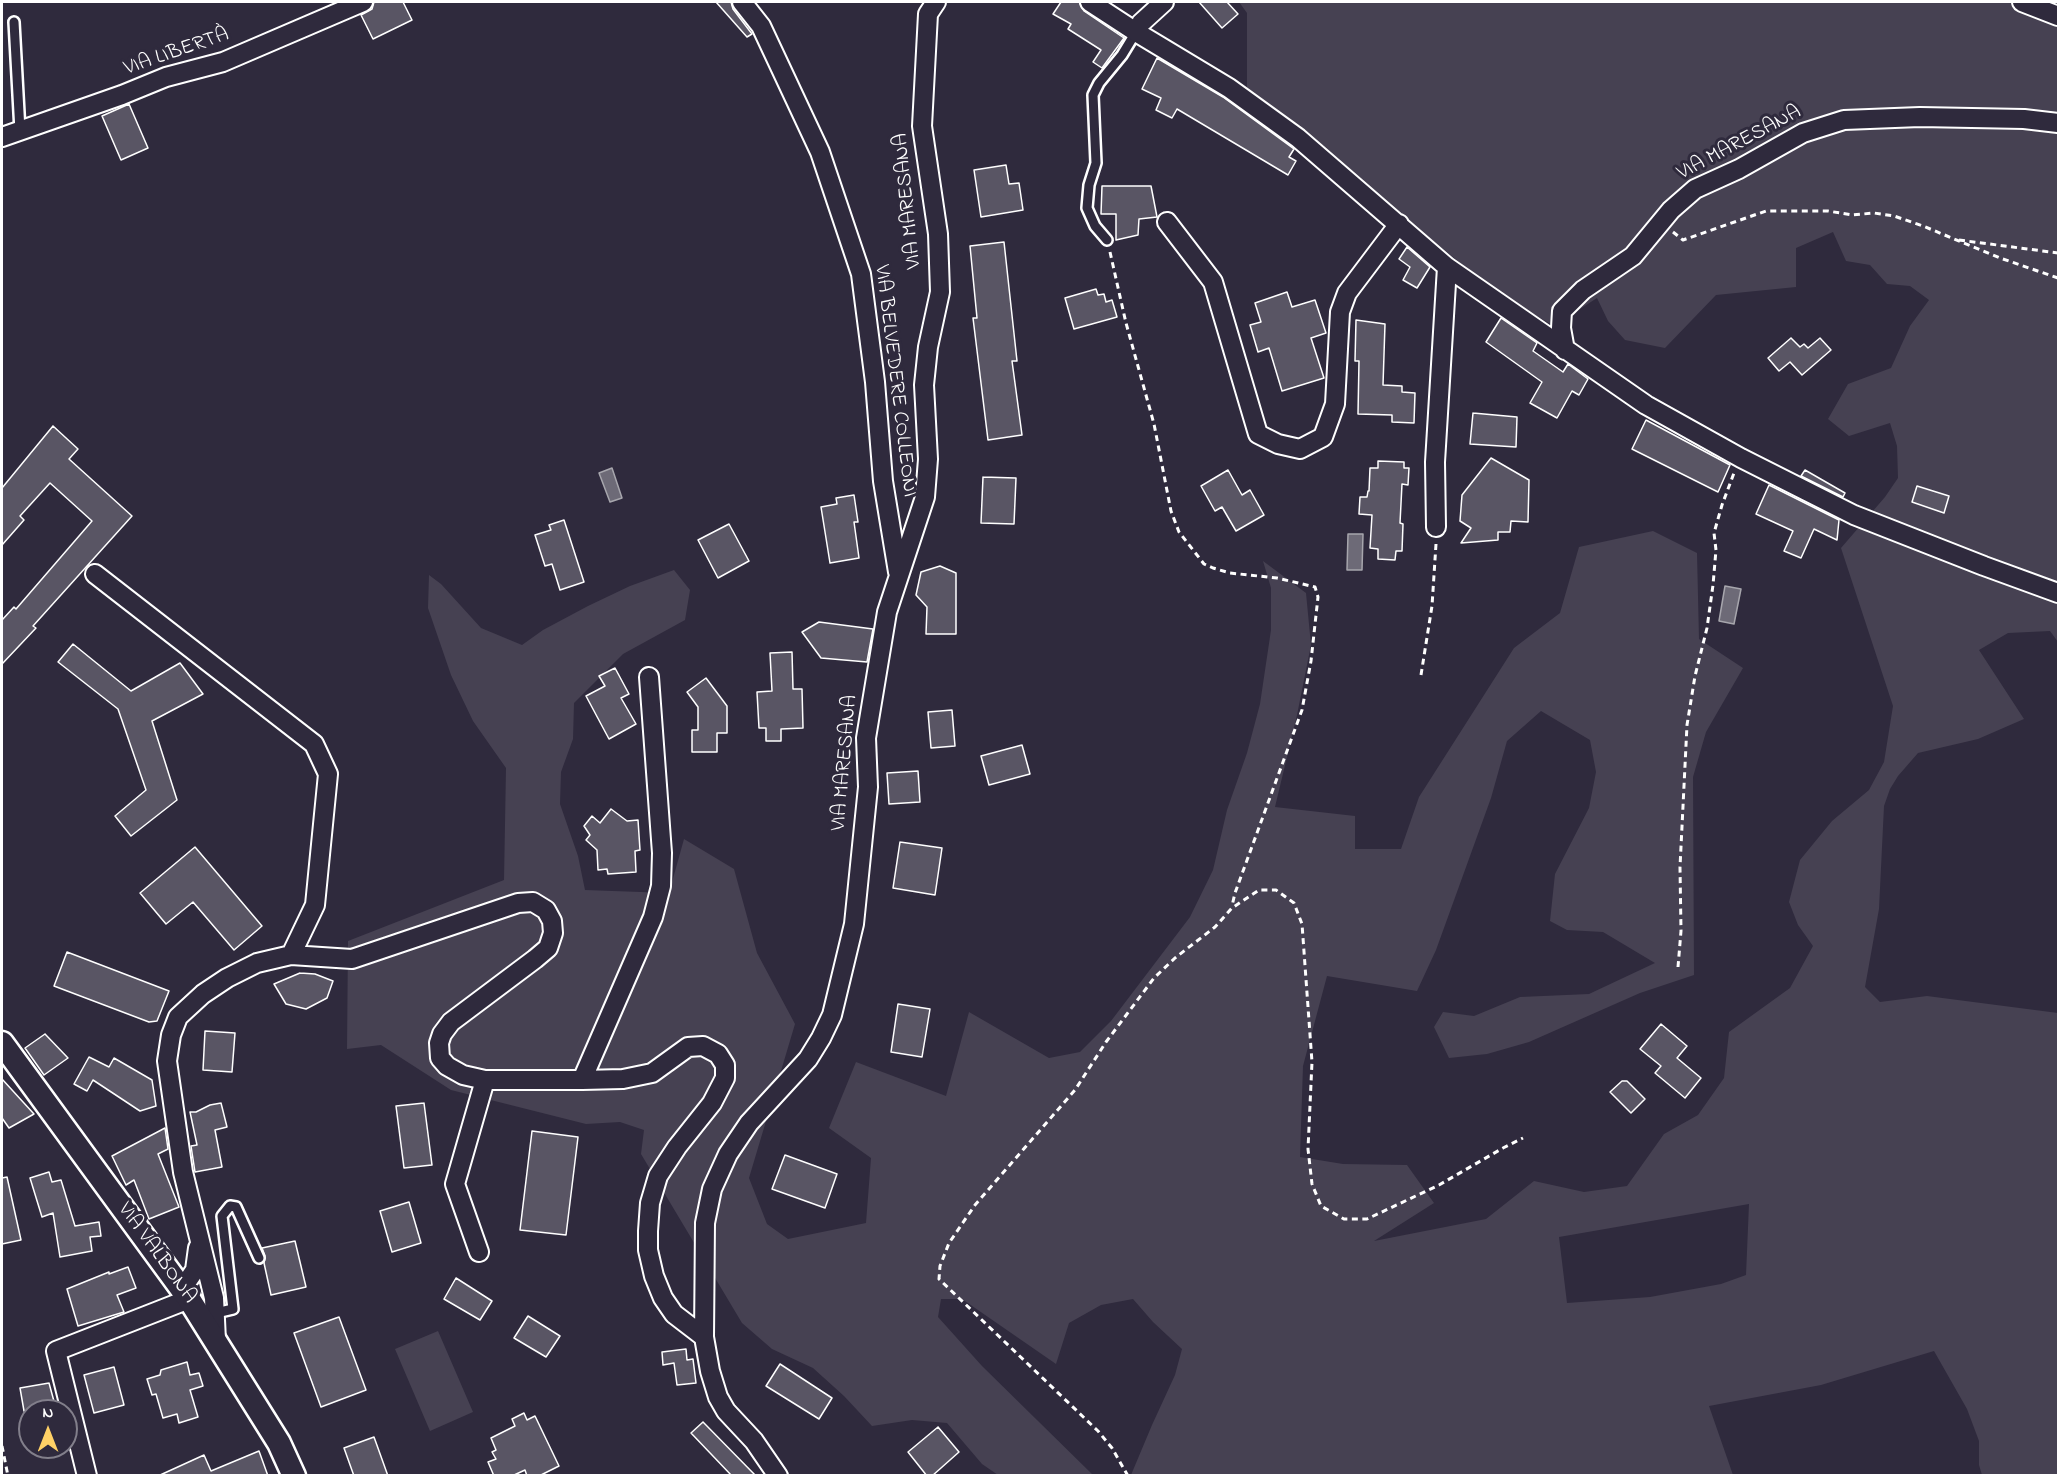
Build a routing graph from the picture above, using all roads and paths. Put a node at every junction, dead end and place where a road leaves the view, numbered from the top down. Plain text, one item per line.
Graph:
1 (363, 2) edge
2 (742, 2) edge
3 (936, 2) edge
4 (1090, 2) edge
5 (1164, 2) edge
6 (2022, 2) edge
7 (2058, 16) edge
8 (14, 22) dead end
9 (1136, 32) junction
10 (2058, 123) edge
11 (20, 131) junction
12 (2, 137) edge
13 (1671, 210) junction
14 (1167, 222) dead end
15 (1399, 224) junction
16 (1954, 239) junction
17 (1107, 240) joint
18 (2058, 253) edge
19 (1448, 267) junction
20 (2058, 278) edge
21 (1565, 350) junction
22 (1741, 458) junction
23 (1436, 527) joint
24 (95, 574) dead end
25 (898, 574) junction
26 (2058, 593) edge
27 (1421, 675) dead end
28 (649, 677) dead end
29 (1232, 908) junction
30 (291, 955) junction
31 (1678, 967) dead end
32 (2, 1043) edge
33 (485, 1080) junction
34 (582, 1080) junction
35 (1523, 1138) dead end
36 (198, 1237) junction
37 (479, 1252) dead end
38 (259, 1257) dead end
39 (185, 1294) junction
40 (216, 1313) junction
41 (704, 1336) junction
42 (216, 1341) junction
43 (2, 1446) edge
44 (8, 1476) edge
45 (87, 1476) edge
46 (294, 1476) edge
47 (778, 1476) edge
48 (1128, 1476) edge

1 - 11 street, VIA LIBERTÀ
2 - 25 street, VIA BELVEDERE COLLEONI
3 - 25 street, VIA MARESANA
4 - 9 street
5 - 9 street
6 - 7 street
8 - 11 lane
9 - 15 street
9 - 17 lane
10 - 13 street, VIA MARESANA
11 - 12 street, VIA LIBERTÀ
13 - 16 path
13 - 21 street, VIA MARESANA
14 - 15 street
15 - 19 street
16 - 18 path
16 - 20 path
17 - 29 path
19 - 21 street
19 - 23 street
21 - 22 street
22 - 26 street
22 - 31 path
23 - 27 path
24 - 30 street
25 - 41 street, VIA MARESANA
28 - 34 street
29 - 35 path
29 - 48 path
30 - 33 street
30 - 36 street
32 - 39 street, VIA VALBONA
33 - 34 street
33 - 37 street
34 - 41 street
36 - 39 street
36 - 40 street
38 - 40 lane
39 - 42 street, VIA VALBONA
39 - 45 street
40 - 42 street
41 - 47 street, VIA MARESANA
42 - 46 street, VIA VALBONA
43 - 44 path

